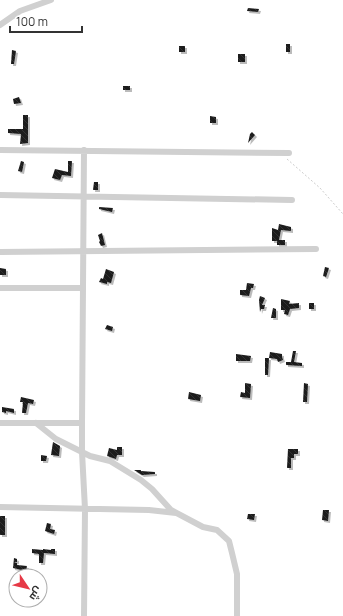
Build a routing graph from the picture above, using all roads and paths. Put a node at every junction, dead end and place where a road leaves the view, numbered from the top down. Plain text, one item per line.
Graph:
1 (51, 0) edge
2 (0, 25) edge
3 (0, 150) edge
4 (84, 150) junction
5 (280, 153) junction
6 (289, 153) dead end
7 (0, 195) edge
8 (84, 196) junction
9 (292, 200) dead end
10 (343, 214) edge
11 (316, 250) dead end
12 (0, 252) edge
13 (83, 252) junction
14 (0, 288) edge
15 (83, 288) junction
16 (0, 423) edge
17 (36, 423) junction
18 (82, 423) junction
19 (82, 452) junction
20 (0, 507) edge
21 (85, 509) junction
22 (179, 514) junction
23 (84, 616) edge
24 (237, 616) edge

1 - 2 street
3 - 4 street
4 - 5 street
4 - 8 street
5 - 6 street
5 - 10 path
7 - 8 street
8 - 9 street
8 - 13 street
11 - 13 street
12 - 13 street
13 - 15 street
14 - 15 street
15 - 18 street
16 - 17 street
17 - 18 street
17 - 19 street
18 - 19 street
19 - 21 street
19 - 22 street
20 - 21 street
21 - 22 street
21 - 23 street
22 - 24 street

